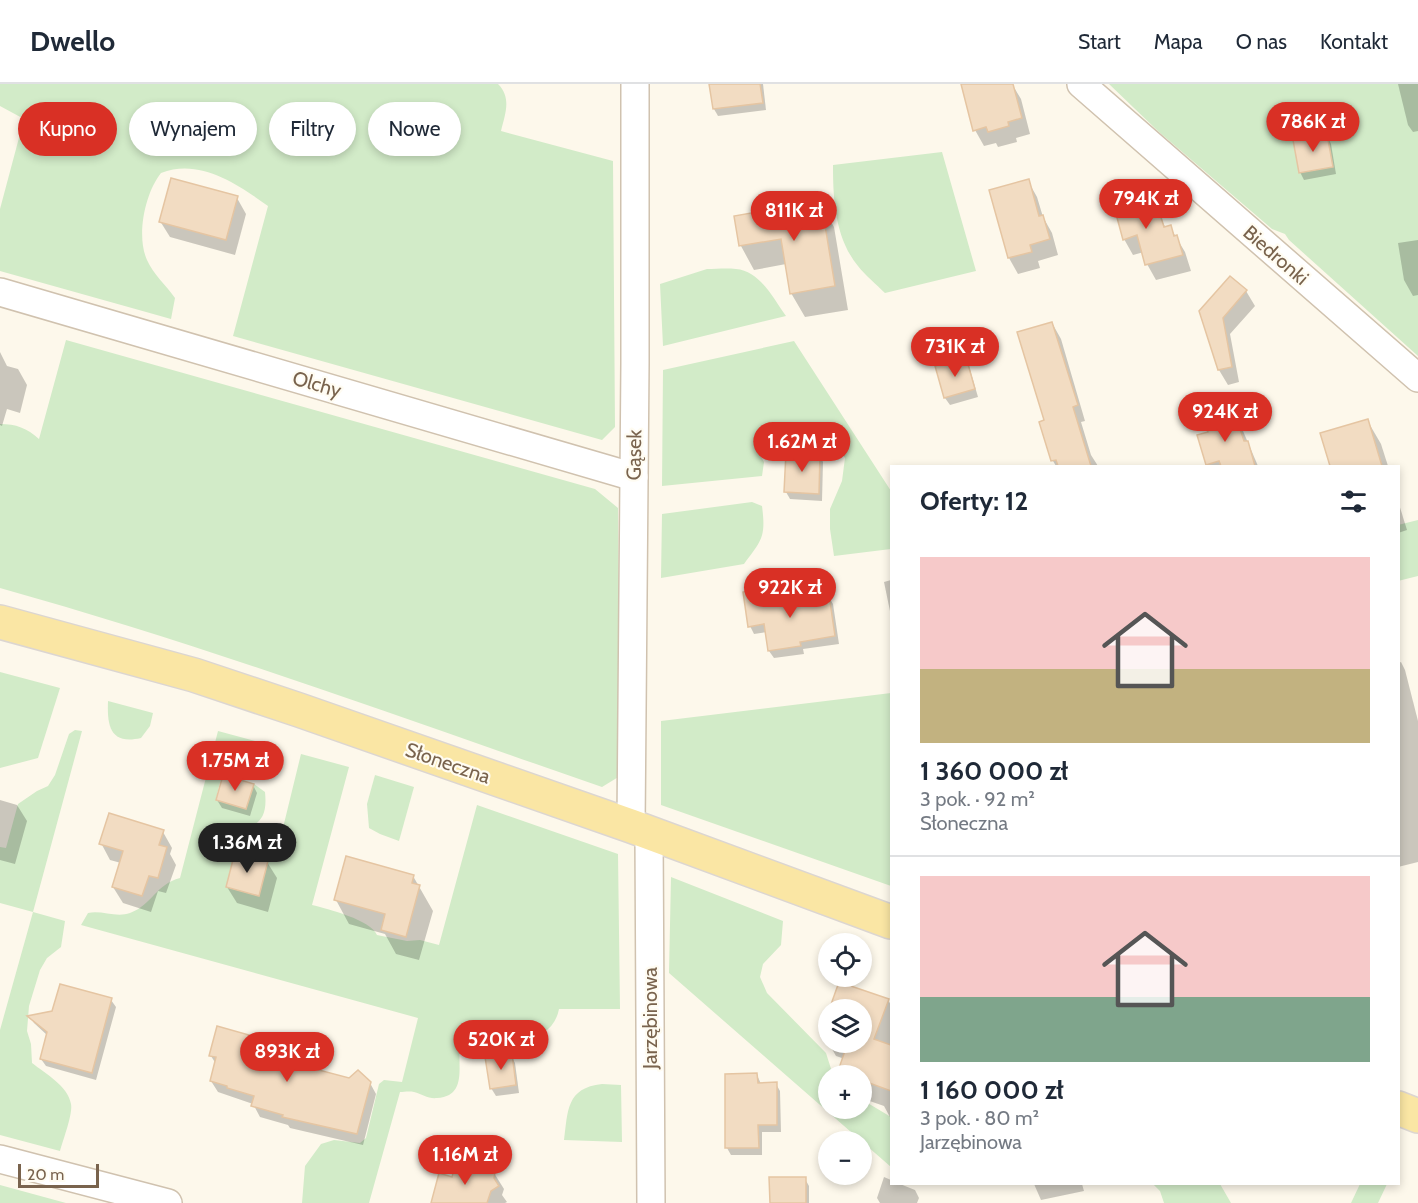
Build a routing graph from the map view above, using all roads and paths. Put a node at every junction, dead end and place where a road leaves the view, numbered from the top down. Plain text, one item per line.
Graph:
1 (635, 84) edge
2 (1081, 84) edge
3 (0, 292) edge
4 (1418, 378) edge
5 (634, 477) junction
6 (0, 622) edge
7 (640, 830) junction
8 (890, 922) edge
9 (1400, 1109) edge
10 (1418, 1116) edge
11 (0, 1159) edge
12 (168, 1203) edge
13 (651, 1203) edge

1 - 5 street, Gąsek
2 - 4 street, Biedronki
3 - 5 street, Olchy
5 - 7 street, Gąsek
6 - 7 main road, Słoneczna
7 - 8 main road, Słoneczna
7 - 13 street, Jarzębinowa
9 - 10 main road
11 - 12 street

